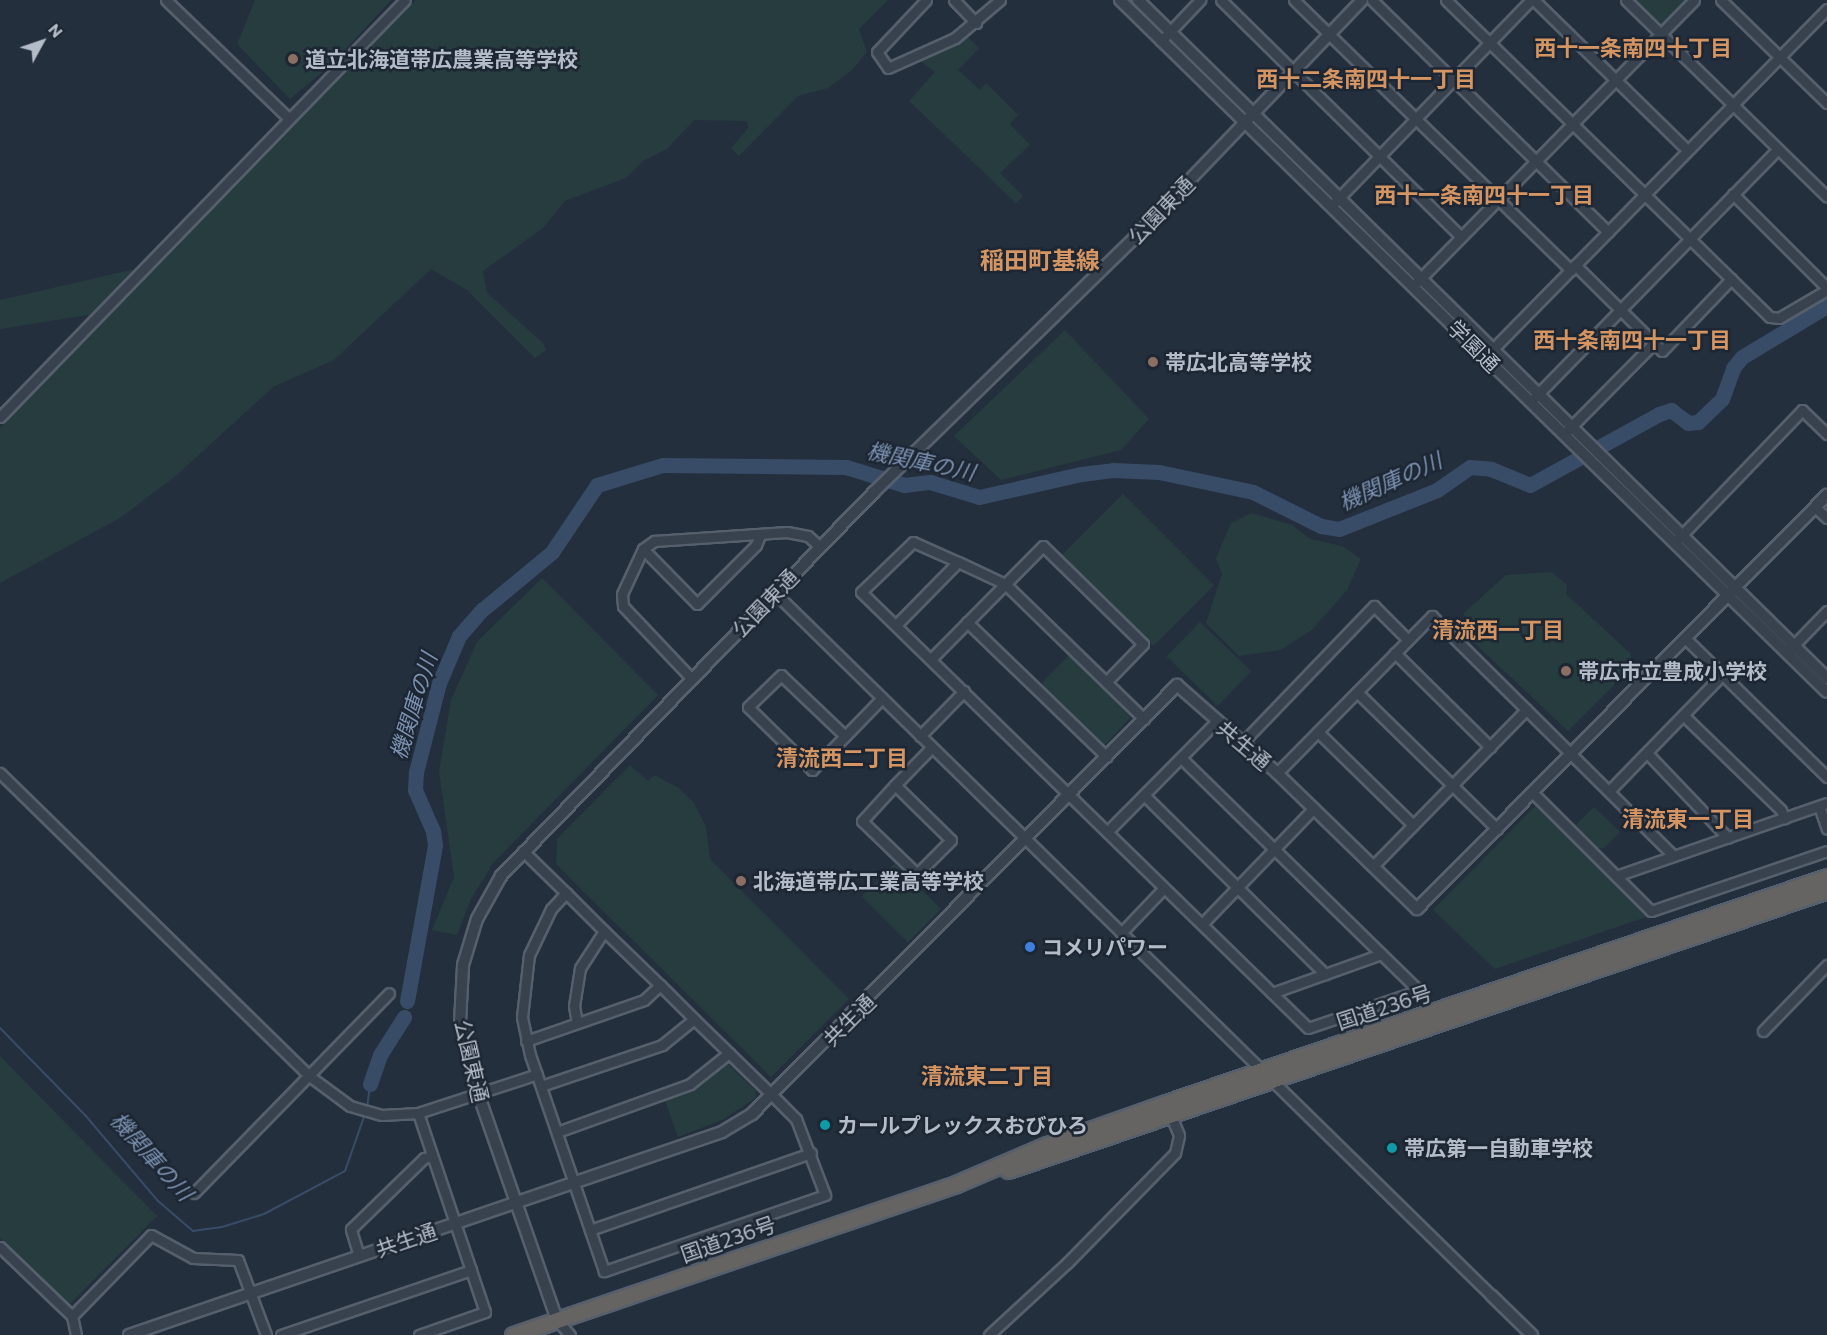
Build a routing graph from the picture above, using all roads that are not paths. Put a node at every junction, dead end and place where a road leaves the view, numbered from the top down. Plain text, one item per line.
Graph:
1 (166, 0) edge
2 (405, 0) edge
3 (926, 0) edge
4 (954, 0) edge
5 (1000, 0) edge
6 (1120, 0) edge
7 (1138, 0) edge
8 (1200, 0) edge
9 (1221, 0) edge
10 (1294, 0) edge
11 (1362, 0) edge
12 (1372, 0) edge
13 (1446, 0) edge
14 (1533, 0) edge
15 (1626, 0) edge
16 (1694, 0) edge
17 (1721, 0) edge
18 (1826, 10) edge
19 (976, 23) junction
20 (1170, 32) junction
21 (1328, 33) junction
22 (1661, 34) junction
23 (1161, 41) junction
24 (1490, 43) junction
25 (1779, 57) junction
26 (1294, 71) junction
27 (1452, 80) junction
28 (1615, 80) junction
29 (1827, 103) edge
30 (1732, 104) junction
31 (1256, 112) junction
32 (288, 118) junction
33 (1416, 118) junction
34 (1245, 122) junction
35 (1571, 124) junction
36 (1778, 149) junction
37 (1687, 150) junction
38 (1379, 155) junction
39 (1534, 160) junction
40 (1644, 194) junction
41 (1733, 194) junction
42 (1498, 197) junction
43 (1827, 197) edge
44 (1338, 198) junction
45 (1330, 207) junction
46 (1608, 232) junction
47 (1460, 236) junction
48 (1689, 238) junction
49 (1573, 267) junction
50 (1731, 279) junction
51 (1416, 282) junction
52 (1827, 289) edge
53 (1620, 310) junction
54 (1654, 343) junction
55 (1489, 353) junction
56 (1534, 398) junction
57 (0, 417) edge
58 (1568, 430) junction
59 (1827, 434) edge
60 (1599, 461) junction
61 (1827, 495) edge
62 (1815, 507) junction
63 (1827, 518) edge
64 (760, 535) junction
65 (1682, 535) junction
66 (1673, 543) junction
67 (820, 547) junction
68 (643, 549) junction
69 (958, 562) junction
70 (1005, 584) junction
71 (1736, 586) junction
72 (775, 593) junction
73 (1728, 595) junction
74 (1827, 611) edge
75 (967, 622) junction
76 (896, 625) junction
77 (1685, 638) junction
78 (1408, 640) junction
79 (1790, 648) junction
80 (1395, 653) junction
81 (931, 659) junction
82 (1722, 675) junction
83 (691, 678) junction
84 (1827, 678) edge
85 (1106, 682) junction
86 (964, 691) junction
87 (1357, 692) junction
88 (1827, 692) edge
89 (882, 698) junction
90 (1526, 710) junction
91 (1683, 715) junction
92 (1144, 719) junction
93 (1216, 722) junction
94 (1318, 732) junction
95 (845, 736) junction
96 (920, 736) junction
97 (1241, 744) junction
98 (932, 747) junction
99 (1490, 747) junction
100 (1572, 753) junction
101 (1647, 753) junction
102 (1107, 757) junction
103 (1181, 758) junction
104 (0, 773) edge
105 (1277, 773) junction
106 (1827, 777) edge
107 (896, 785) junction
108 (1452, 785) junction
109 (1610, 790) junction
110 (1533, 793) junction
111 (1070, 795) junction
112 (1144, 795) junction
113 (1823, 805) edge
114 (1314, 808) junction
115 (1784, 818) junction
116 (1413, 825) junction
117 (1497, 829) junction
118 (1827, 829) edge
119 (1107, 832) junction
120 (1728, 837) junction
121 (1026, 839) junction
122 (1275, 850) junction
123 (522, 851) junction
124 (1827, 851) edge
125 (1673, 855) junction
126 (1373, 866) junction
127 (1616, 876) junction
128 (1827, 877) edge
129 (1164, 888) junction
130 (1238, 888) junction
131 (1827, 890) edge
132 (566, 893) junction
133 (1202, 924) junction
134 (604, 931) junction
135 (1121, 933) junction
136 (1381, 954) junction
137 (1827, 965) edge
138 (1325, 974) junction
139 (660, 985) junction
140 (389, 993) dead end
141 (1272, 993) junction
142 (694, 1019) junction
143 (577, 1023) junction
144 (1762, 1031) dead end
145 (526, 1041) junction
146 (729, 1053) junction
147 (537, 1074) junction
148 (308, 1075) junction
149 (1266, 1076) junction
150 (540, 1086) junction
151 (478, 1093) junction
152 (774, 1096) junction
153 (1168, 1110) junction
154 (418, 1113) junction
155 (557, 1132) junction
156 (811, 1153) junction
157 (432, 1156) junction
158 (574, 1183) junction
159 (194, 1193) dead end
160 (514, 1202) junction
161 (454, 1223) junction
162 (590, 1230) junction
163 (0, 1247) edge
164 (359, 1256) junction
165 (471, 1270) junction
166 (252, 1293) junction
167 (1492, 1296) joint
168 (72, 1316) junction
169 (557, 1320) junction
170 (76, 1335) edge
171 (129, 1335) edge
172 (266, 1335) edge
173 (281, 1335) edge
174 (419, 1335) edge
175 (513, 1335) edge
176 (570, 1335) edge
177 (989, 1335) edge
178 (1532, 1335) edge

1 - 32 street
2 - 32 street
3 - 19 street
4 - 19 street
5 - 19 street
6 - 23 street, 学園通
7 - 20 street, 学園通
8 - 20 street
9 - 26 street
10 - 21 street
11 - 21 street, 公園東通
12 - 27 street
13 - 24 street
14 - 24 street
14 - 28 street
15 - 22 street
16 - 22 street
17 - 25 street
18 - 25 street
20 - 23 street
20 - 31 street, 学園通
21 - 26 street, 公園東通
21 - 33 street
22 - 28 street
22 - 30 street
23 - 34 street, 学園通
24 - 27 street
24 - 35 street
25 - 29 street
25 - 30 street
26 - 31 street, 公園東通
26 - 38 street
27 - 33 street
27 - 39 street
28 - 35 street
28 - 37 street
30 - 36 street
30 - 37 street
31 - 34 street, 公園東通
31 - 44 street, 学園通
32 - 57 street
33 - 38 street
33 - 42 street
34 - 45 street, 学園通
34 - 67 street, 公園東通
35 - 39 street
35 - 40 street
36 - 41 street
36 - 43 street
37 - 40 street
38 - 44 street
38 - 47 street
39 - 42 street
39 - 46 street
40 - 46 street
40 - 48 street
41 - 48 street
41 - 52 street
42 - 47 street
42 - 49 street
44 - 45 street
44 - 51 street, 学園通
45 - 51 street, 学園通
46 - 49 street
47 - 51 street
48 - 50 street
48 - 53 street
49 - 53 street
49 - 55 street
50 - 52 street
50 - 54 street
51 - 55 street, 学園通
53 - 54 street
53 - 56 street
54 - 58 street
55 - 56 street, 学園通
56 - 58 street, 学園通
58 - 60 street, 学園通
59 - 65 street
60 - 65 street, 学園通
60 - 66 street, 学園通
61 - 62 street
62 - 63 street
62 - 71 street
64 - 67 street
64 - 68 street
64 - 68 street
65 - 66 street
65 - 71 street, 学園通
66 - 73 street, 学園通
67 - 72 street, 公園東通
68 - 83 street
69 - 70 street
69 - 76 street
69 - 76 street
70 - 75 street
70 - 85 street
70 - 85 street
71 - 73 street
71 - 79 street, 学園通
72 - 83 street, 公園東通
72 - 89 street
73 - 77 street
73 - 79 street, 学園通
74 - 79 street
75 - 81 street
75 - 102 street
76 - 81 street
77 - 82 street
77 - 100 street
78 - 80 street
78 - 90 street
78 - 97 street
79 - 84 street, 学園通
79 - 88 street, 学園通
80 - 87 street
80 - 99 street
81 - 86 street
82 - 91 street
82 - 106 street
83 - 123 street, 公園東通
85 - 92 street
86 - 96 street
86 - 111 street
87 - 94 street
87 - 108 street
89 - 95 street
89 - 96 street
90 - 99 street
90 - 100 street
91 - 101 street
91 - 115 street
92 - 93 street, 共生通
92 - 102 street, 共生通
93 - 97 street, 共生通
93 - 103 street
94 - 105 street
94 - 116 street
95 - 95 street
96 - 98 street
97 - 105 street, 共生通
98 - 107 street
98 - 121 street
99 - 108 street
100 - 109 street
100 - 110 street
101 - 109 street
101 - 120 street
102 - 111 street, 共生通
103 - 112 street
103 - 122 street
104 - 148 street
105 - 114 street, 共生通
107 - 107 street
108 - 116 street
108 - 117 street
109 - 125 street
110 - 117 street
110 - 127 street
111 - 119 street
111 - 121 street, 共生通
112 - 119 street
112 - 130 street
113 - 115 street
113 - 118 street
114 - 122 street
114 - 126 street, 共生通
115 - 120 street
116 - 126 street
117 - 126 street, 共生通
119 - 129 street
120 - 125 street
121 - 135 street
121 - 152 street, 共生通
122 - 130 street
122 - 136 street
123 - 132 street
123 - 151 street, 公園東通
124 - 127 street
125 - 127 street
128 - 149 highway, 国道236号
129 - 133 street
129 - 135 street
130 - 133 street
130 - 138 street
131 - 149 highway, 国道236号
132 - 134 street
132 - 145 street
133 - 141 street
134 - 139 street
134 - 143 street
135 - 149 street
136 - 138 street
136 - 141 street
137 - 144 street
138 - 141 street
139 - 142 street
139 - 143 street
140 - 148 street
142 - 146 street
142 - 150 street
143 - 145 street
145 - 147 street
146 - 152 street
146 - 155 street
147 - 150 street
147 - 151 street
148 - 154 street
148 - 159 street
149 - 153 highway, 国道236号
149 - 167 street
150 - 155 street
151 - 154 street
151 - 160 street, 公園東通
152 - 156 street
152 - 158 street, 共生通
153 - 169 highway, 国道236号
153 - 177 street
154 - 157 street
155 - 158 street
156 - 162 street
156 - 162 street
157 - 161 street
157 - 164 street
158 - 160 street, 共生通
158 - 162 street
160 - 161 street, 共生通
160 - 169 street, 公園東通
161 - 164 street, 共生通
161 - 165 street
163 - 168 street
164 - 166 street, 共生通
165 - 173 street
165 - 174 street
166 - 168 street
166 - 171 street, 共生通
166 - 172 street
167 - 178 street
168 - 170 street
169 - 175 highway, 国道236号
169 - 176 street

